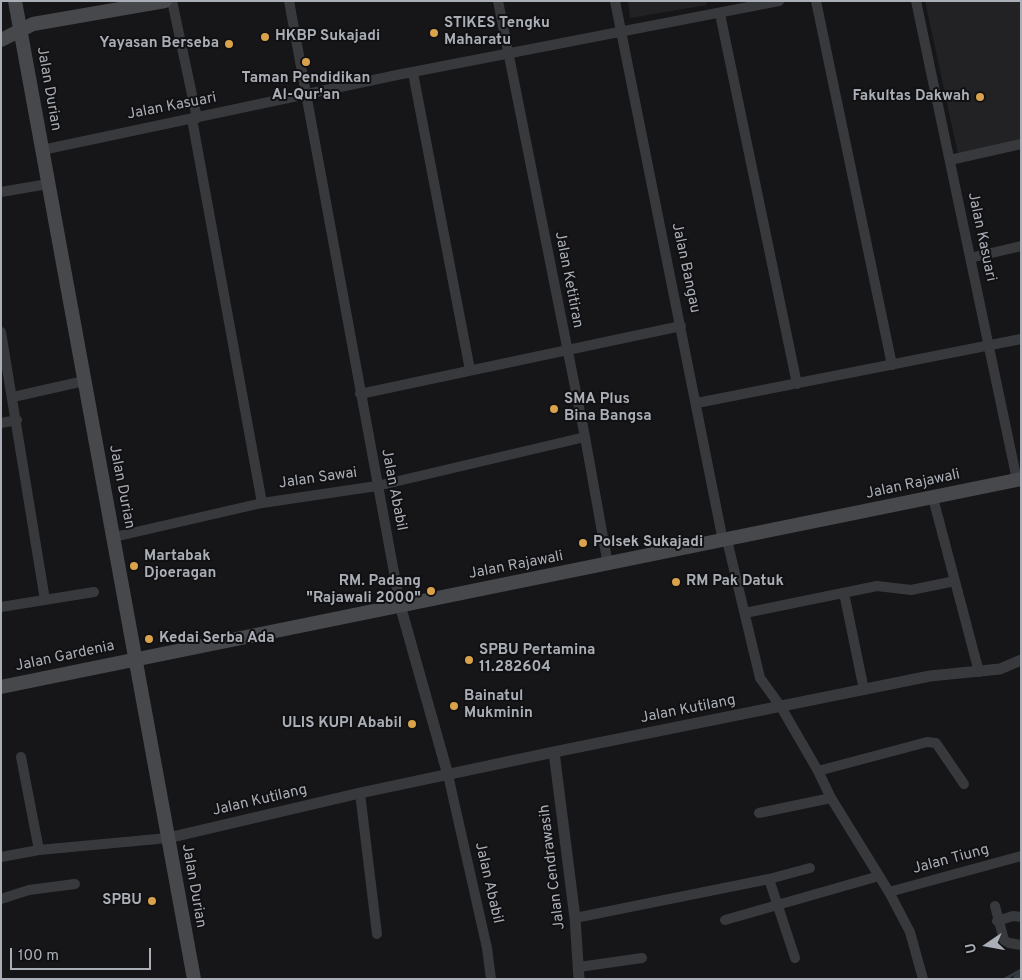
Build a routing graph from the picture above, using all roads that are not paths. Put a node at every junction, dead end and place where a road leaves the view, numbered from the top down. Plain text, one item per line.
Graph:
1 (15, 1) edge
2 (165, 1) edge
3 (172, 1) edge
4 (289, 1) edge
5 (498, 1) edge
6 (615, 1) edge
7 (779, 1) edge
8 (816, 1) edge
9 (916, 1) edge
10 (737, 5) edge
11 (720, 14) junction
12 (621, 30) junction
13 (21, 31) junction
14 (1, 40) edge
15 (508, 54) junction
16 (413, 73) junction
17 (305, 94) junction
18 (194, 119) junction
19 (1021, 144) edge
20 (42, 150) junction
21 (950, 160) junction
22 (48, 184) junction
23 (1, 192) edge
24 (1021, 246) edge
25 (970, 258) junction
26 (681, 326) junction
27 (1, 332) edge
28 (1021, 339) edge
29 (990, 346) junction
30 (567, 350) junction
31 (892, 365) junction
32 (470, 370) junction
33 (84, 381) junction
34 (797, 384) junction
35 (360, 394) junction
36 (13, 397) junction
37 (697, 404) junction
38 (17, 420) junction
39 (1, 424) edge
40 (585, 437) junction
41 (1020, 482) edge
42 (377, 486) junction
43 (933, 498) junction
44 (262, 502) junction
45 (114, 537) junction
46 (725, 540) junction
47 (608, 565) junction
48 (955, 580) junction
49 (94, 592) dead end
50 (844, 593) junction
51 (45, 600) junction
52 (400, 604) junction
53 (1, 608) edge
54 (745, 613) junction
55 (135, 659) junction
56 (1021, 660) edge
57 (979, 672) junction
58 (1, 687) edge
59 (864, 690) junction
60 (781, 707) junction
61 (554, 752) junction
62 (21, 757) dead end
63 (818, 771) junction
64 (448, 775) junction
65 (964, 784) dead end
66 (360, 793) junction
67 (831, 798) junction
68 (759, 813) dead end
69 (168, 838) junction
70 (39, 850) junction
71 (1021, 856) edge
72 (1, 857) edge
73 (810, 868) dead end
74 (879, 876) junction
75 (769, 879) junction
76 (75, 884) dead end
77 (889, 892) junction
78 (1, 899) edge
79 (778, 905) junction
80 (996, 906) dead end
81 (1021, 917) edge
82 (575, 918) junction
83 (725, 920) dead end
84 (998, 921) junction
85 (377, 934) dead end
86 (1021, 945) edge
87 (642, 958) dead end
88 (795, 958) dead end
89 (579, 973) edge
90 (194, 979) edge
91 (492, 979) edge
92 (923, 979) edge

1 - 13 main road, Jalan Durian
2 - 13 main road
3 - 18 street
4 - 17 street, Jalan Ababil
5 - 15 street, Jalan Ketitiran
6 - 12 street, Jalan Bangau
7 - 10 street, Jalan Kasuari
8 - 31 street
9 - 21 street, Jalan Kasuari
10 - 11 street, Jalan Kasuari
11 - 12 street, Jalan Kasuari
11 - 34 street
12 - 15 street, Jalan Kasuari
12 - 26 street, Jalan Bangau
13 - 14 main road
13 - 20 main road, Jalan Durian
15 - 16 street, Jalan Kasuari
15 - 30 street, Jalan Ketitiran
16 - 17 street, Jalan Kasuari
16 - 32 street
17 - 18 street, Jalan Kasuari
17 - 35 street, Jalan Ababil
18 - 20 street, Jalan Kasuari
18 - 44 street
19 - 21 street
20 - 22 main road, Jalan Durian
21 - 25 street, Jalan Kasuari
22 - 23 street
22 - 33 main road, Jalan Durian
24 - 25 street
25 - 29 street, Jalan Kasuari
26 - 30 street
26 - 37 street, Jalan Bangau
27 - 36 street
28 - 29 street
29 - 31 street
29 - 41 street, Jalan Kasuari
30 - 32 street
30 - 40 street, Jalan Ketitiran
31 - 34 street
32 - 35 street
33 - 36 street
33 - 45 main road, Jalan Durian
34 - 37 street
35 - 42 street, Jalan Ababil
36 - 38 street
37 - 46 street, Jalan Bangau
38 - 39 street
38 - 51 street
40 - 42 street, Jalan Sawai
40 - 47 street, Jalan Ketitiran
41 - 43 main road, Jalan Rajawali
42 - 44 street, Jalan Sawai
42 - 52 street, Jalan Ababil
43 - 46 main road, Jalan Rajawali
43 - 48 street
44 - 45 street, Jalan Sawai
45 - 55 main road, Jalan Durian
46 - 47 main road, Jalan Rajawali
46 - 54 street, Jalan Bangau
47 - 52 main road, Jalan Rajawali
48 - 50 street
48 - 57 street
49 - 51 street
50 - 54 street
50 - 59 street
51 - 53 street
52 - 55 main road, Jalan Rajawali
52 - 64 street, Jalan Ababil
54 - 60 street, Jalan Bangau
55 - 58 main road, Jalan Gardenia
55 - 69 main road, Jalan Durian
56 - 57 street, Jalan Kutilang
57 - 59 street, Jalan Kutilang
59 - 60 street, Jalan Kutilang
60 - 61 street, Jalan Kutilang
60 - 63 street, Jalan Bangau
61 - 64 street, Jalan Kutilang
61 - 82 street, Jalan Cendrawasih
62 - 70 street
63 - 65 street
63 - 67 street, Jalan Bangau
64 - 66 street, Jalan Kutilang
64 - 91 street, Jalan Ababil
66 - 69 street, Jalan Kutilang
66 - 85 street
67 - 68 street
67 - 74 street, Jalan Bangau
69 - 70 street
69 - 90 main road, Jalan Durian
70 - 72 street
71 - 77 street, Jalan Tiung
73 - 75 street
74 - 77 street, Jalan Bangau
74 - 79 street
75 - 79 street
75 - 82 street
76 - 78 street
77 - 92 street, Jalan Bangau
79 - 83 street
79 - 88 street
80 - 84 street
81 - 84 street
82 - 89 street, Jalan Cendrawasih
84 - 86 street
87 - 89 street

